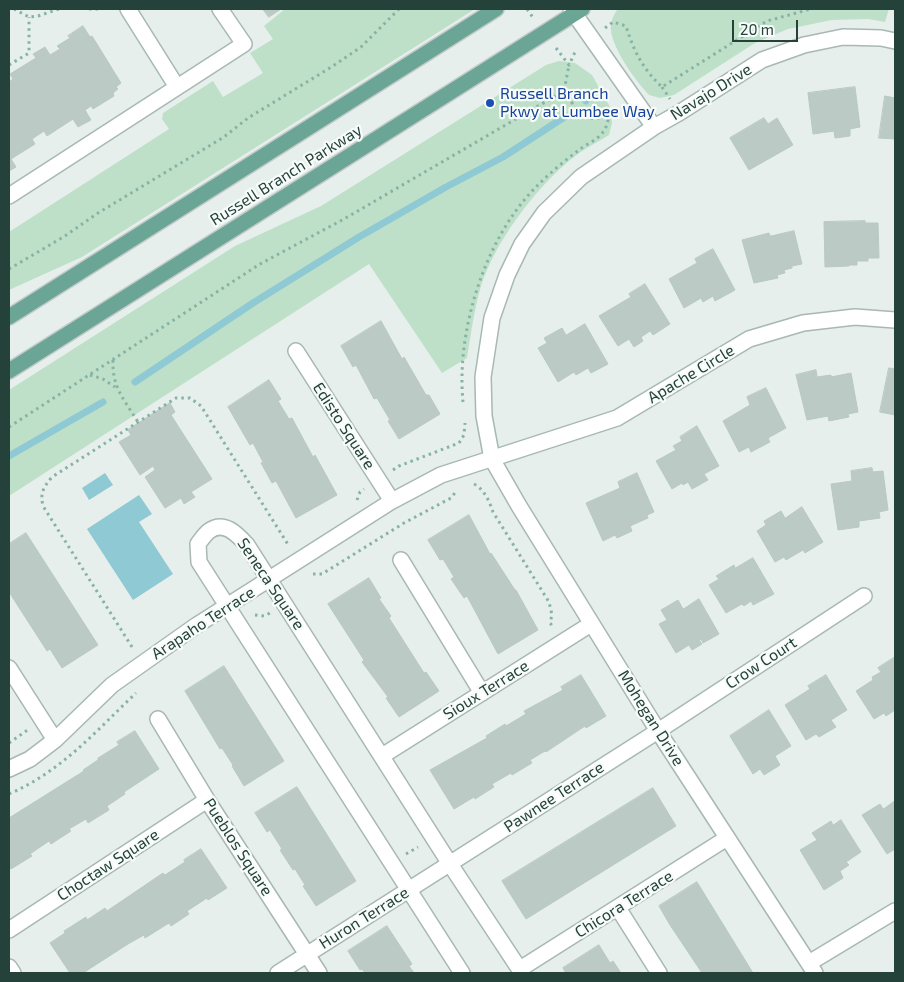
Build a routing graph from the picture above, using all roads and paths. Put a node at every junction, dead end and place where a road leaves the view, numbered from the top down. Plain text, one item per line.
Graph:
1 (14, 9) edge
2 (60, 9) edge
3 (89, 9) edge
4 (102, 9) edge
5 (128, 9) edge
6 (220, 9) edge
7 (399, 9) edge
8 (496, 9) edge
9 (528, 9) edge
10 (811, 9) edge
11 (576, 10) edge
12 (29, 17) junction
13 (543, 32) junction
14 (590, 37) junction
15 (895, 41) edge
16 (9, 65) edge
17 (569, 65) junction
18 (654, 79) junction
19 (177, 87) junction
20 (564, 91) junction
21 (634, 99) junction
22 (609, 114) junction
23 (654, 126) junction
24 (9, 196) edge
25 (9, 269) edge
26 (9, 317) edge
27 (895, 320) edge
28 (296, 351) dead end
29 (113, 360) junction
30 (9, 371) edge
31 (89, 375) junction
32 (116, 387) junction
33 (464, 405) dead end
34 (465, 421) dead end
35 (138, 422) junction
36 (9, 427) edge
37 (492, 459) junction
38 (379, 480) junction
39 (392, 501) junction
40 (357, 502) dead end
41 (296, 541) dead end
42 (289, 546) junction
43 (282, 549) dead end
44 (401, 560) dead end
45 (270, 579) junction
46 (864, 596) dead end
47 (227, 606) junction
48 (591, 624) junction
49 (132, 647) dead end
50 (9, 668) edge
51 (482, 693) junction
52 (158, 719) dead end
53 (658, 731) junction
54 (55, 740) junction
55 (382, 756) junction
56 (9, 770) edge
57 (207, 800) junction
58 (728, 838) junction
59 (450, 864) junction
60 (408, 890) junction
61 (618, 908) junction
62 (895, 911) edge
63 (9, 930) edge
64 (307, 954) junction
65 (9, 967) edge
66 (812, 968) edge
67 (521, 971) edge
68 (13, 973) edge
69 (278, 973) edge
70 (319, 973) edge
71 (462, 973) edge
72 (659, 973) edge

1 - 12 path
2 - 12 path
3 - 4 path
5 - 19 street
6 - 19 street
7 - 25 path
8 - 26 main road, Russell Branch Parkway
9 - 13 path
10 - 18 path
11 - 13 main road, Russell Branch Parkway
11 - 14 street
12 - 16 path
13 - 17 path
13 - 30 main road, Russell Branch Parkway
14 - 17 path
14 - 18 path
14 - 21 street
15 - 23 street, Navajo Drive
17 - 20 path
18 - 21 path
19 - 24 street
20 - 22 path
20 - 29 path
21 - 22 path
21 - 23 street
22 - 33 path
23 - 37 street, Navajo Drive
27 - 37 street, Apache Circle
28 - 38 street, Edisto Square
29 - 31 path
29 - 32 path
31 - 32 path
31 - 36 path
32 - 35 path
34 - 38 path
35 - 42 path
35 - 49 path
37 - 39 street, Arapaho Terrace
37 - 48 street, Mohegan Drive
38 - 39 street, Edisto Square
38 - 40 path
39 - 45 street, Arapaho Terrace
41 - 42 path
42 - 43 path
44 - 51 street
45 - 47 street, Arapaho Terrace
45 - 47 street, Seneca Square
45 - 55 street, Seneca Square
46 - 53 street, Crow Court
47 - 54 street, Arapaho Terrace
47 - 60 street, Seneca Square
48 - 51 street, Sioux Terrace
48 - 53 street, Mohegan Drive
50 - 54 street
51 - 55 street, Sioux Terrace
52 - 57 street, Pueblos Square
53 - 58 street, Mohegan Drive
53 - 59 street, Pawnee Terrace
54 - 56 street, Arapaho Terrace
55 - 59 street, Seneca Square
57 - 63 street, Choctaw Square
57 - 64 street, Pueblos Square
58 - 61 street, Chicora Terrace
58 - 66 street, Mohegan Drive
59 - 60 street, Huron Terrace
59 - 67 street, Seneca Square
60 - 64 street, Huron Terrace
60 - 71 street, Seneca Square
61 - 67 street, Chicora Terrace
61 - 72 street
62 - 66 street
64 - 69 street, Huron Terrace
64 - 70 street, Pueblos Square
65 - 68 street

